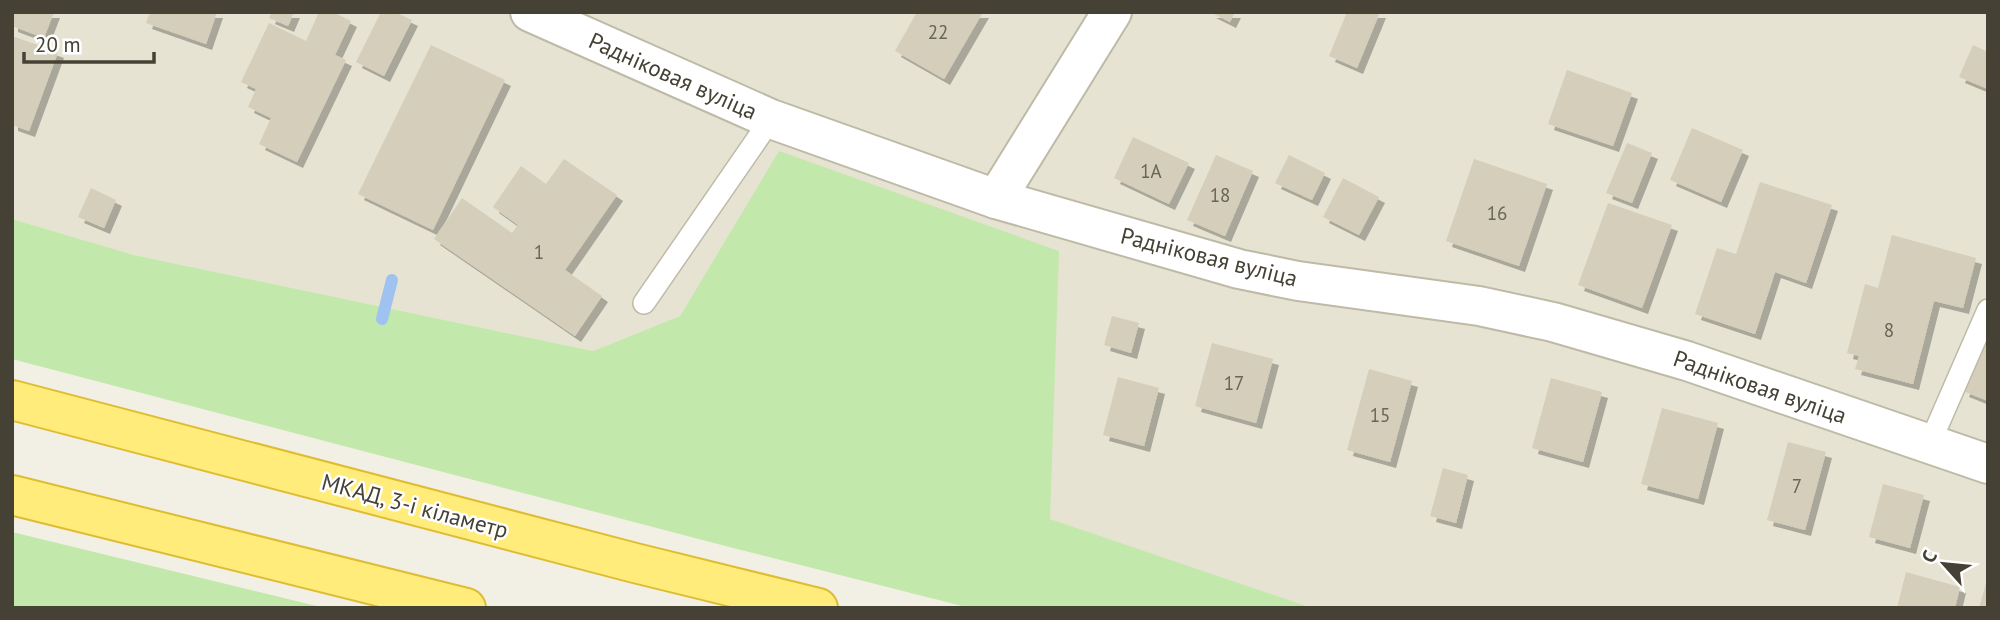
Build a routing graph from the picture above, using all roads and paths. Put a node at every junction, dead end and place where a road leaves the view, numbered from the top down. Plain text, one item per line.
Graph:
1 (530, 12) edge
2 (1112, 12) edge
3 (771, 119) junction
4 (996, 199) junction
5 (644, 303) dead end
6 (1988, 310) edge
7 (12, 400) edge
8 (1929, 445) junction
9 (1988, 464) edge
10 (12, 495) edge
11 (466, 608) edge
12 (818, 608) edge

1 - 3 street, Радніковая вуліца
2 - 4 street
3 - 4 street, Радніковая вуліца
3 - 5 lane
4 - 8 street, Радніковая вуліца
6 - 8 lane
7 - 12 highway, МКАД, 3-і кіламетр
8 - 9 street, Радніковая вуліца
10 - 11 highway

